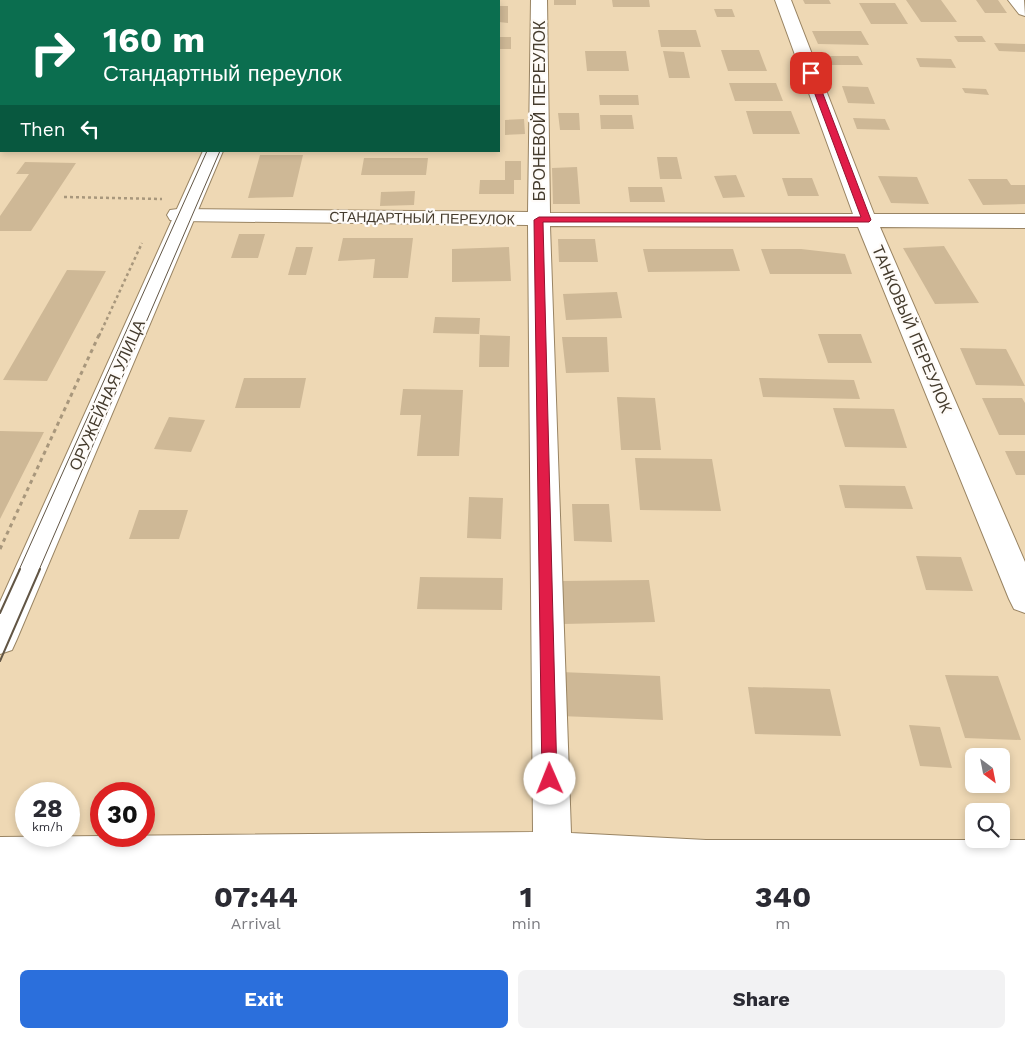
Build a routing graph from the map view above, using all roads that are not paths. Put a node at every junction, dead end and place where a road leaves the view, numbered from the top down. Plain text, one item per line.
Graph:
1 (538, 0) edge
2 (784, 0) edge
3 (1016, 0) edge
4 (1025, 11) edge
5 (213, 152) edge
6 (182, 215) junction
7 (539, 220) junction
8 (866, 220) junction
9 (1025, 221) edge
10 (1025, 599) edge
11 (0, 639) edge
12 (554, 851) junction
13 (0, 856) edge
14 (1025, 860) edge

1 - 7 street, БРОНЕВОЙ ПЕРЕУЛОК
2 - 8 street, ТАНКОВЫЙ ПЕРЕУЛОК
3 - 4 street
5 - 6 street, ОРУЖЕЙНАЯ УЛИЦА
6 - 7 street, СТАНДАРТНЫЙ ПЕРЕУЛОК
6 - 11 street, ОРУЖЕЙНАЯ УЛИЦА
7 - 8 street, СТАНДАРТНЫЙ ПЕРЕУЛОК
7 - 12 street, БРОНЕВОЙ ПЕРЕУЛОК
8 - 9 street, СТАНДАРТНЫЙ ПЕРЕУЛОК
8 - 10 street, ТАНКОВЫЙ ПЕРЕУЛОК
12 - 13 street
12 - 14 street

